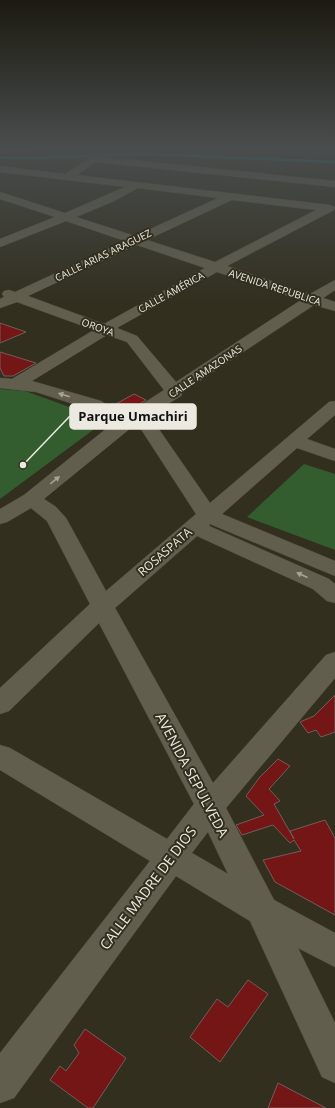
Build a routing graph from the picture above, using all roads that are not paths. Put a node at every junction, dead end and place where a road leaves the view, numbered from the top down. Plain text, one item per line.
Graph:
1 (8, 198) edge
2 (111, 198) edge
3 (227, 198) edge
4 (235, 198) edge
5 (332, 209) edge
6 (65, 216) junction
7 (135, 240) junction
8 (0, 243) edge
9 (216, 267) junction
10 (335, 284) edge
11 (0, 291) edge
12 (16, 297) junction
13 (312, 299) junction
14 (0, 304) edge
15 (335, 307) edge
16 (105, 329) junction
17 (0, 383) edge
18 (18, 383) junction
19 (175, 392) junction
20 (335, 406) edge
21 (140, 414) junction
22 (124, 424) junction
23 (294, 441) junction
24 (335, 455) edge
25 (31, 499) junction
26 (0, 518) edge
27 (201, 522) junction
28 (335, 569) edge
29 (335, 596) edge
30 (101, 607) junction
31 (335, 661) edge
32 (0, 704) edge
33 (0, 756) edge
34 (210, 806) junction
35 (172, 858) junction
36 (263, 911) junction
37 (335, 952) edge
38 (335, 1064) edge
39 (0, 1084) edge

1 - 6 street, AVENIDA REPUBLICA
2 - 6 street
3 - 7 street, CALLE ARIAS ARAGUEZ
4 - 5 street
5 - 9 street, CALLE AMÉRICA
6 - 7 street, AVENIDA REPUBLICA
6 - 8 street
7 - 9 street, AVENIDA REPUBLICA
7 - 12 street, CALLE ARIAS ARAGUEZ
9 - 13 street, AVENIDA REPUBLICA
9 - 16 street, CALLE AMÉRICA
10 - 13 street, CALLE AMAZONAS
11 - 12 street, OROYA
12 - 14 street, CALLE ARIAS ARAGUEZ
12 - 16 street, OROYA
13 - 15 street, AVENIDA REPUBLICA
13 - 19 street, CALLE AMAZONAS
16 - 18 street, CALLE AMÉRICA
16 - 19 street, OROYA
17 - 18 street
22 -> 18 street
19 - 21 street, CALLE AMAZONAS
20 - 23 street, ROSASPATA
21 - 22 street, CALLE AMAZONAS
21 - 27 street
25 -> 22 street, CALLE AMAZONAS
23 - 24 street
23 - 27 street, ROSASPATA
25 - 26 street, CALLE AMAZONAS
25 - 30 street, AVENIDA SEPULVEDA
27 - 28 street
29 -> 27 street
27 - 30 street, ROSASPATA
30 - 32 street, ROSASPATA
30 - 34 street, AVENIDA SEPULVEDA
31 - 34 street, CALLE MADRE DE DIOS
33 - 35 street
34 - 35 street, CALLE MADRE DE DIOS
34 - 36 street, AVENIDA SEPULVEDA
35 - 36 street
35 - 39 street, CALLE MADRE DE DIOS
36 - 37 street
36 - 38 street, AVENIDA SEPULVEDA

